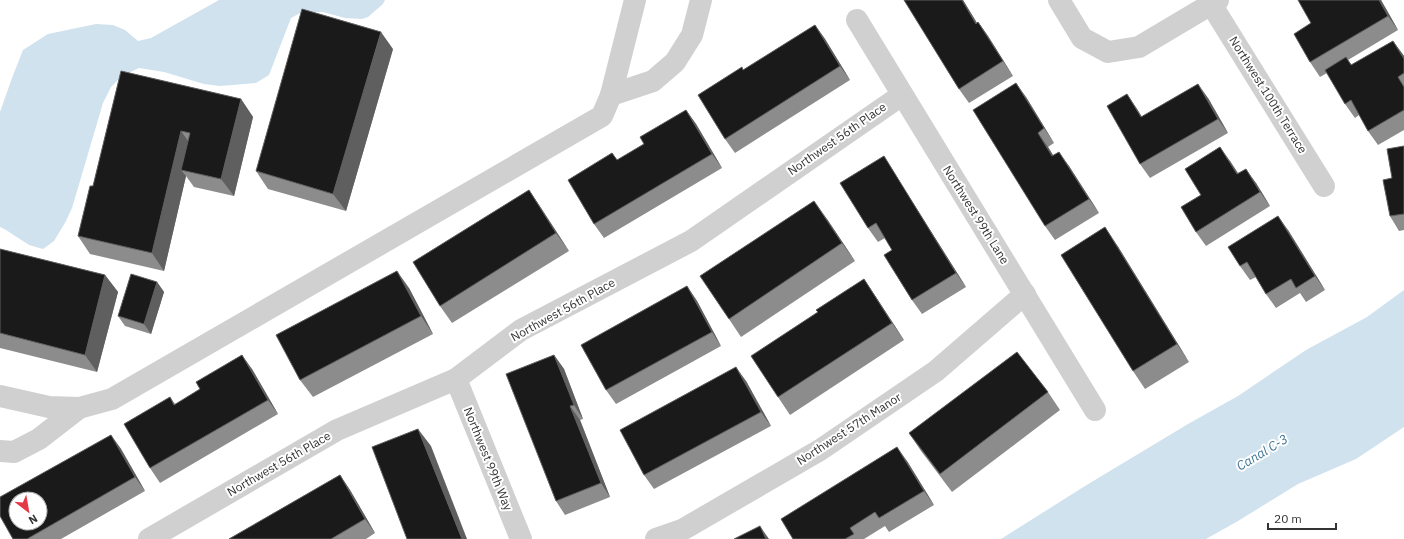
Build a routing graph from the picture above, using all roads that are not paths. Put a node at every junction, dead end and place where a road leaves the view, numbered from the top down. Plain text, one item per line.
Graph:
1 (635, 0) edge
2 (701, 0) edge
3 (1059, 0) edge
4 (1215, 2) edge
5 (857, 20) dead end
6 (611, 95) junction
7 (902, 95) junction
8 (1324, 186) dead end
9 (1025, 294) junction
10 (456, 379) junction
11 (0, 396) edge
12 (79, 408) junction
13 (1095, 410) dead end
14 (0, 451) edge
15 (149, 539) edge
16 (521, 539) edge
17 (656, 539) edge

1 - 6 street
2 - 6 street
3 - 4 street
4 - 8 street, Northwest 100th Terrace
5 - 7 street, Northwest 99th Lane
6 - 12 street
7 - 9 street, Northwest 99th Lane
7 - 10 street, Northwest 56th Place
9 - 13 street, Northwest 99th Lane
9 - 17 street, Northwest 57th Manor
10 - 15 street, Northwest 56th Place
10 - 16 street, Northwest 99th Way
11 - 12 street
12 - 14 street

